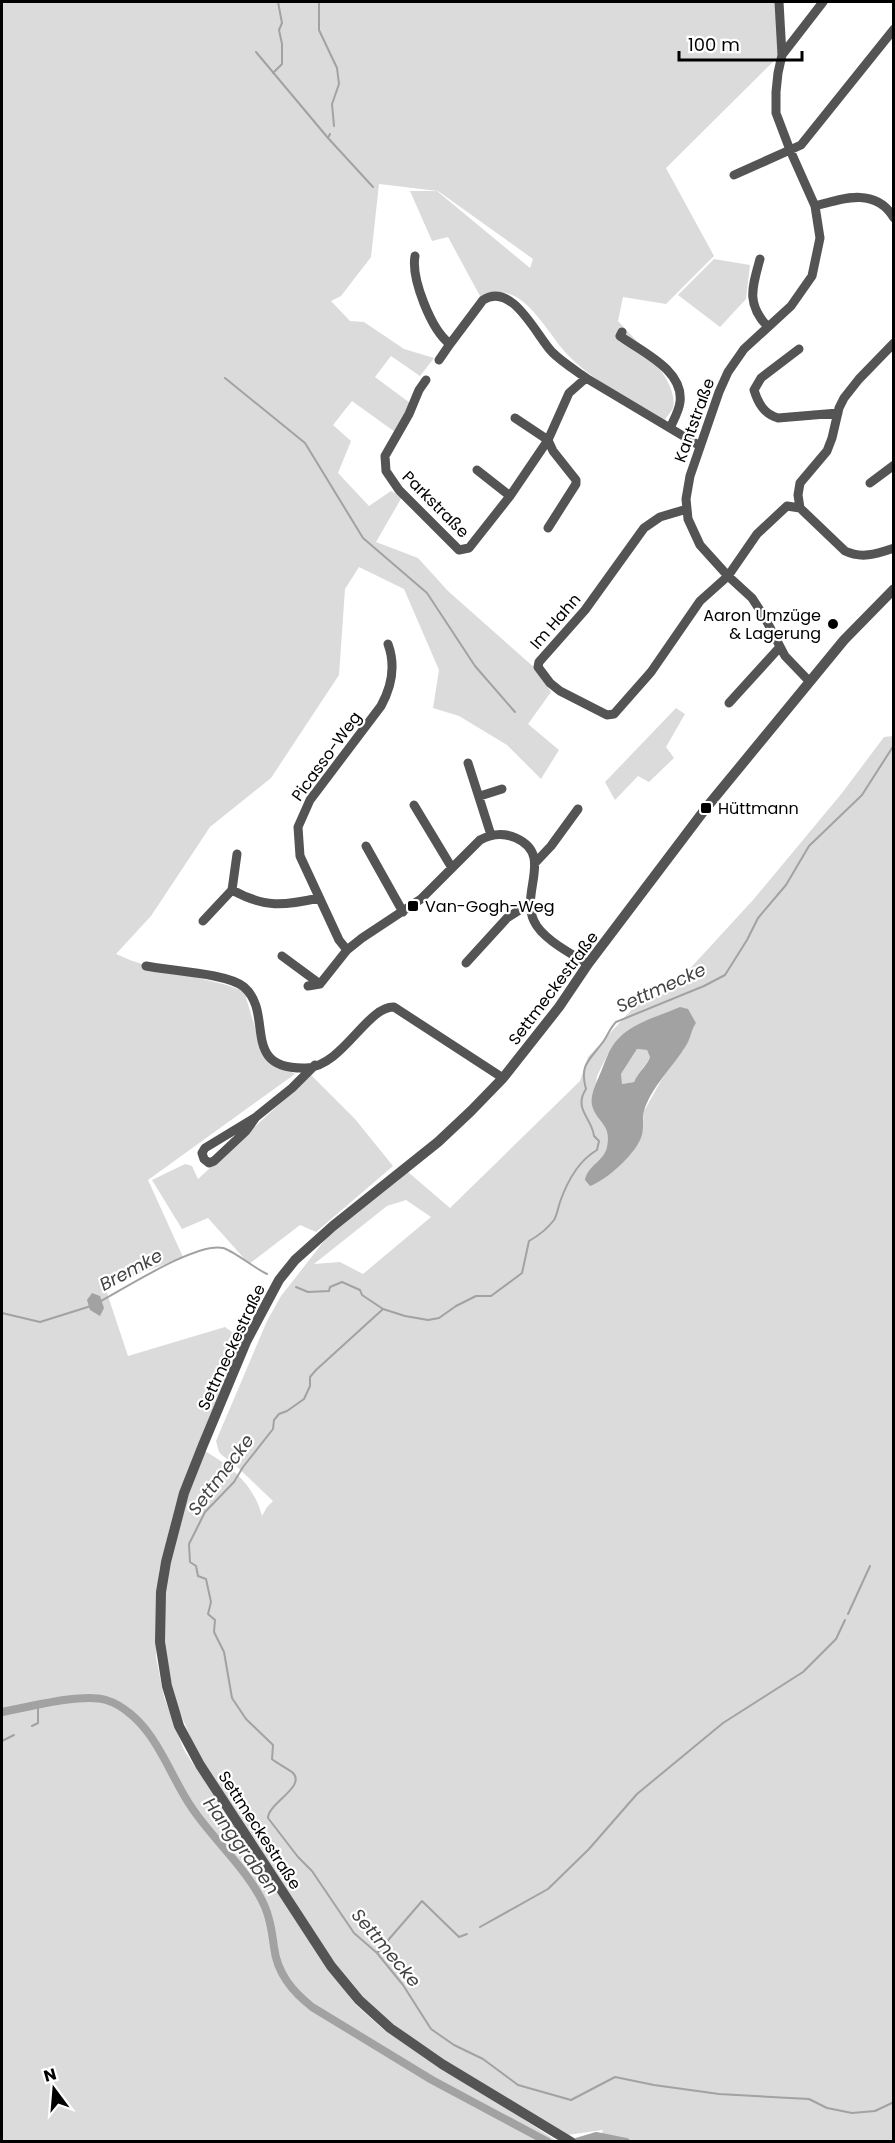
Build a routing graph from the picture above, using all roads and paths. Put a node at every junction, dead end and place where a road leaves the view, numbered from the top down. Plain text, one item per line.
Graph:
1 (779, 2) edge
2 (823, 2) edge
3 (894, 29) edge
4 (782, 55) junction
5 (790, 150) junction
6 (734, 175) dead end
7 (815, 206) junction
8 (894, 218) edge
9 (415, 256) dead end
10 (760, 259) dead end
11 (768, 327) junction
12 (622, 332) dead end
13 (894, 343) edge
14 (450, 344) junction
15 (799, 349) dead end
16 (439, 360) dead end
17 (586, 378) junction
18 (426, 380) dead end
19 (838, 413) junction
20 (515, 418) dead end
21 (670, 428) junction
22 (548, 440) junction
23 (700, 446) junction
24 (894, 465) edge
25 (477, 470) dead end
26 (870, 483) dead end
27 (510, 496) junction
28 (800, 508) junction
29 (687, 510) junction
30 (548, 528) dead end
31 (894, 548) edge
32 (728, 576) junction
33 (894, 588) edge
34 (388, 644) dead end
35 (779, 648) junction
36 (809, 681) junction
37 (729, 703) dead end
38 (468, 763) dead end
39 (502, 789) dead end
40 (480, 796) junction
41 (414, 805) dead end
42 (578, 809) dead end
43 (491, 835) junction
44 (366, 846) dead end
45 (237, 854) dead end
46 (535, 863) junction
47 (452, 868) junction
48 (232, 890) junction
49 (319, 898) junction
50 (529, 904) junction
51 (403, 912) junction
52 (203, 921) dead end
53 (347, 950) junction
54 (282, 956) dead end
55 (466, 963) dead end
56 (588, 964) junction
57 (146, 966) dead end
58 (320, 984) junction
59 (308, 986) dead end
60 (315, 1065) junction
61 (502, 1078) junction
62 (256, 1118) junction
63 (571, 2142) edge

1 - 4 street
2 - 4 street, Kantstraße
3 - 5 street
4 - 5 street, Kantstraße
5 - 6 street
5 - 7 street, Kantstraße
7 - 8 street
7 - 11 street, Kantstraße
9 - 14 street
10 - 11 street
11 - 23 street, Kantstraße
12 - 21 street
13 - 19 street
14 - 16 street
14 - 17 street
15 - 19 street
17 - 21 street
17 - 22 street, Parkstraße
18 - 27 street, Parkstraße
19 - 28 street
20 - 22 street
21 - 23 street
22 - 27 street, Parkstraße
22 - 30 street
23 - 29 street, Kantstraße
24 - 26 street
25 - 27 street
28 - 31 street
28 - 32 street
29 - 32 street, Kantstraße
29 - 32 street, Im Hahn
32 - 35 street, Kantstraße
33 - 36 street, Settmeckestraße
34 - 49 street, Picasso-Weg
35 - 36 street, Kantstraße
35 - 37 street
36 - 56 street, Settmeckestraße
38 - 40 street
39 - 40 street
40 - 43 street
41 - 47 street
42 - 46 street
43 - 46 street
43 - 47 street
44 - 51 street
45 - 48 street
46 - 50 street
47 - 51 street
48 - 49 street
48 - 52 street
49 - 53 street, Picasso-Weg
50 - 55 street
50 - 56 street
51 - 53 street
53 - 58 street
54 - 58 street
56 - 61 street, Settmeckestraße
57 - 60 street
58 - 59 street
60 - 61 street
60 - 62 street
61 - 63 street, Settmeckestraße
62 - 62 street

